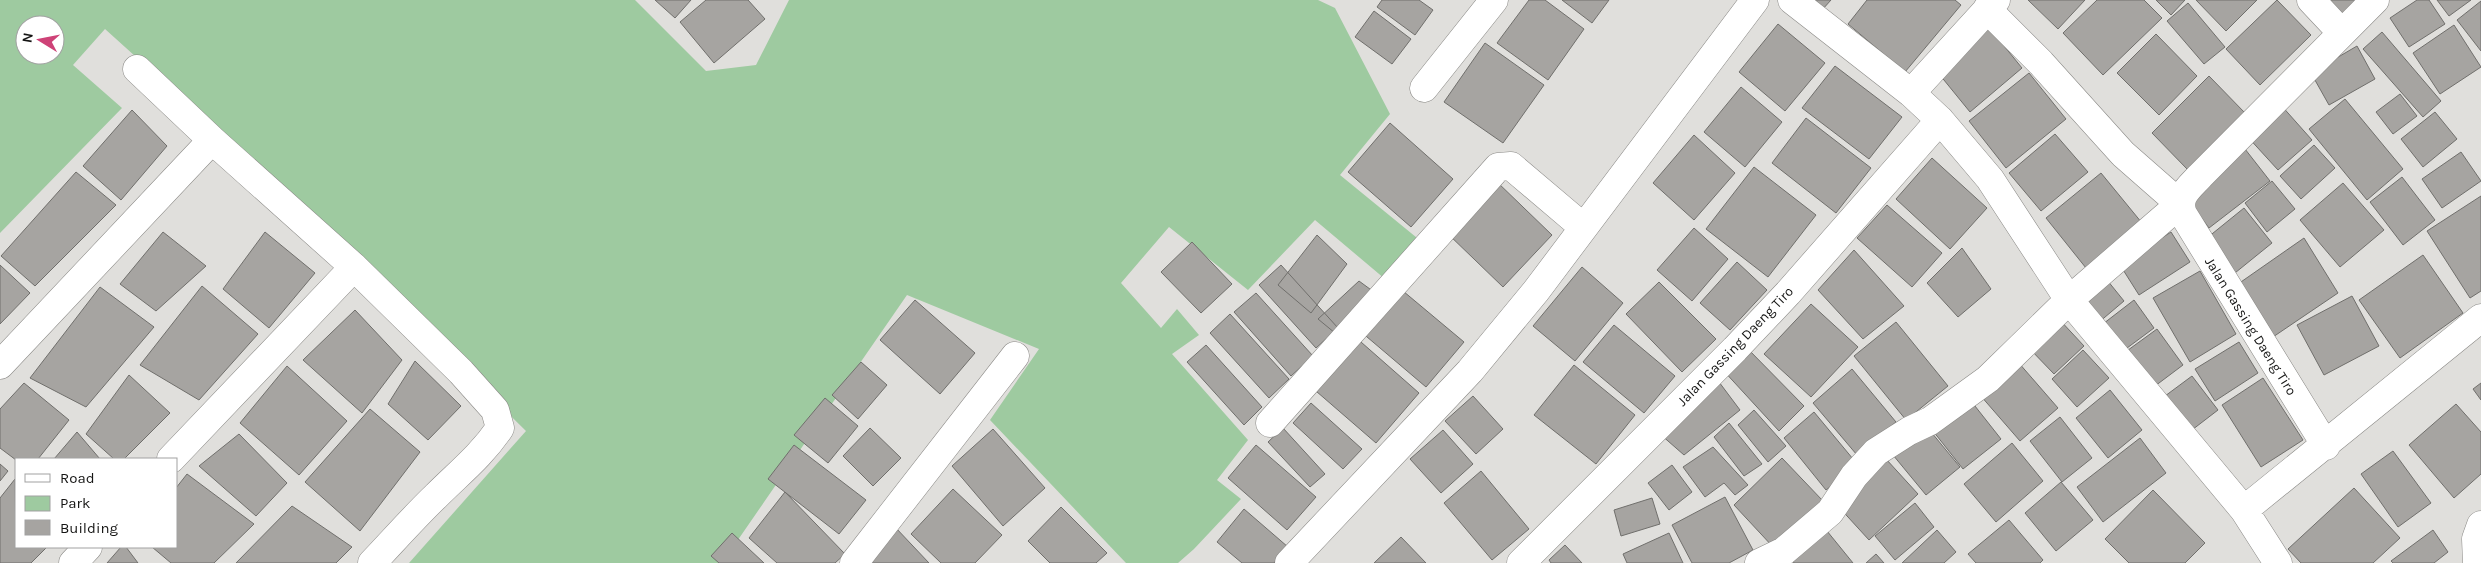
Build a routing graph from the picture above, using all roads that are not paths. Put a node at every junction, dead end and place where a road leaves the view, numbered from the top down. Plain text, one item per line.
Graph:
1 (1494, 0) edge
2 (1755, 0) edge
3 (1792, 0) edge
4 (2310, 0) edge
5 (2375, 0) edge
6 (1991, 5) edge
7 (2341, 32) junction
8 (137, 69) dead end
9 (1424, 88) dead end
10 (1911, 93) junction
11 (1940, 120) junction
12 (212, 140) junction
13 (2180, 204) junction
14 (1583, 227) junction
15 (354, 267) junction
16 (2069, 300) junction
17 (2481, 318) edge
18 (1016, 356) dead end
19 (0, 365) edge
20 (1270, 423) dead end
21 (2326, 446) junction
22 (172, 458) edge
23 (2248, 516) junction
24 (2481, 525) edge
25 (87, 548) edge
26 (2272, 554) edge
27 (73, 563) edge
28 (372, 563) edge
29 (854, 563) edge
30 (1289, 563) edge
31 (1521, 563) edge
32 (1758, 563) edge
33 (2477, 563) edge

1 - 9 street
2 - 14 street
3 - 10 street
4 - 7 street
5 - 7 street
6 - 10 street
6 - 13 street
7 - 13 street
8 - 12 street
10 - 11 street
11 - 16 street
11 - 31 street, Jalan Gassing Daeng Tiro
12 - 15 street
12 - 19 street
13 - 16 street
13 - 21 street, Jalan Gassing Daeng Tiro
14 - 20 street
14 - 30 street
15 - 22 street
15 - 28 street
16 - 23 street
16 - 32 street
17 - 21 street
18 - 29 street
21 - 23 street
23 - 26 street
24 - 33 street
25 - 27 street

